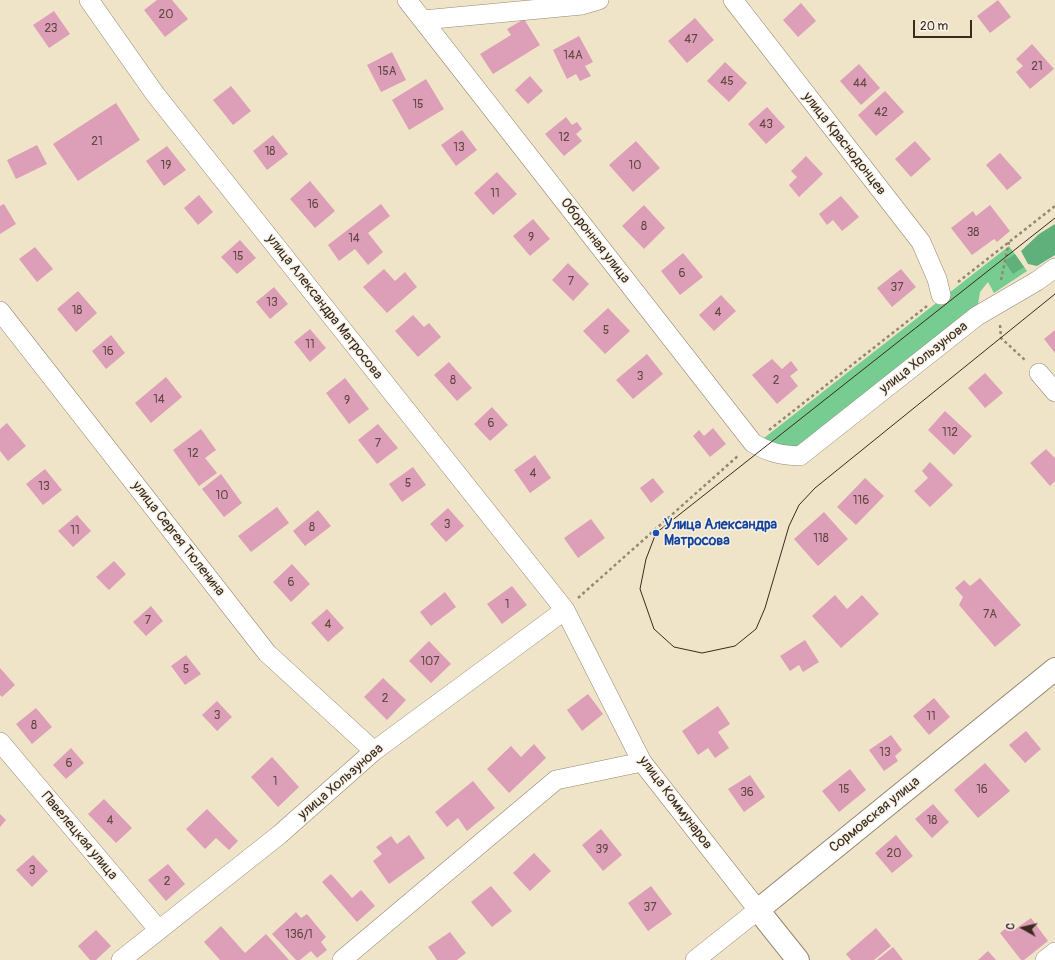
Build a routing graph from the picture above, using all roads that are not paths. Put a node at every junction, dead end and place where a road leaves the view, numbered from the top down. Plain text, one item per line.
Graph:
1 (89, 0) edge
2 (407, 0) edge
3 (599, 0) edge
4 (733, 0) edge
5 (423, 20) junction
6 (1055, 268) edge
7 (941, 295) road end
8 (0, 311) edge
9 (1039, 374) road end
10 (1055, 392) edge
11 (800, 456) joint
12 (565, 610) junction
13 (1055, 669) edge
14 (0, 742) edge
15 (374, 751) junction
16 (642, 762) junction
17 (758, 910) junction
18 (158, 929) junction
19 (1055, 952) edge
20 (121, 960) edge
21 (342, 960) edge
22 (695, 960) edge
23 (798, 960) edge
24 (1045, 960) edge

1 - 12 street, улица Александра Матросова
2 - 5 street, Оборонная улица
3 - 5 street
4 - 7 street, улица Краснодонцев
5 - 11 street, Оборонная улица
6 - 11 street, улица Хользунова
8 - 15 street, улица Сергея Тюленина
9 - 10 street
12 - 15 street, улица Хользунова
12 - 16 street, улица Коммунаров
13 - 17 street, Сормовская улица
14 - 18 street, Павелецкая улица
15 - 18 street, улица Хользунова
16 - 17 street, улица Коммунаров
16 - 21 street
17 - 22 street, Сормовская улица
17 - 23 street, улица Коммунаров
18 - 20 street, улица Хользунова
19 - 24 street

